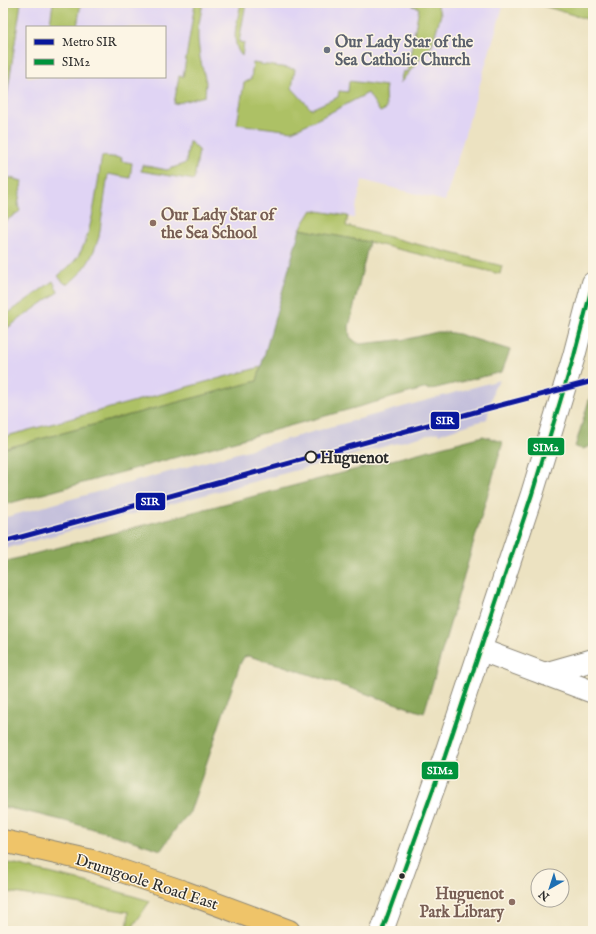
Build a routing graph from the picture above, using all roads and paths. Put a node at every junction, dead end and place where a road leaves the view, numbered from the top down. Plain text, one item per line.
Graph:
1 (593, 283) edge
2 (481, 650) junction
3 (593, 660) edge
4 (544, 674) junction
5 (593, 692) edge
6 (3, 841) edge
7 (289, 931) edge
8 (382, 931) edge

1 - 2 street
2 - 4 street
2 - 8 street
3 - 4 street
4 - 5 street
6 - 7 main road, Drumgoole Road East

